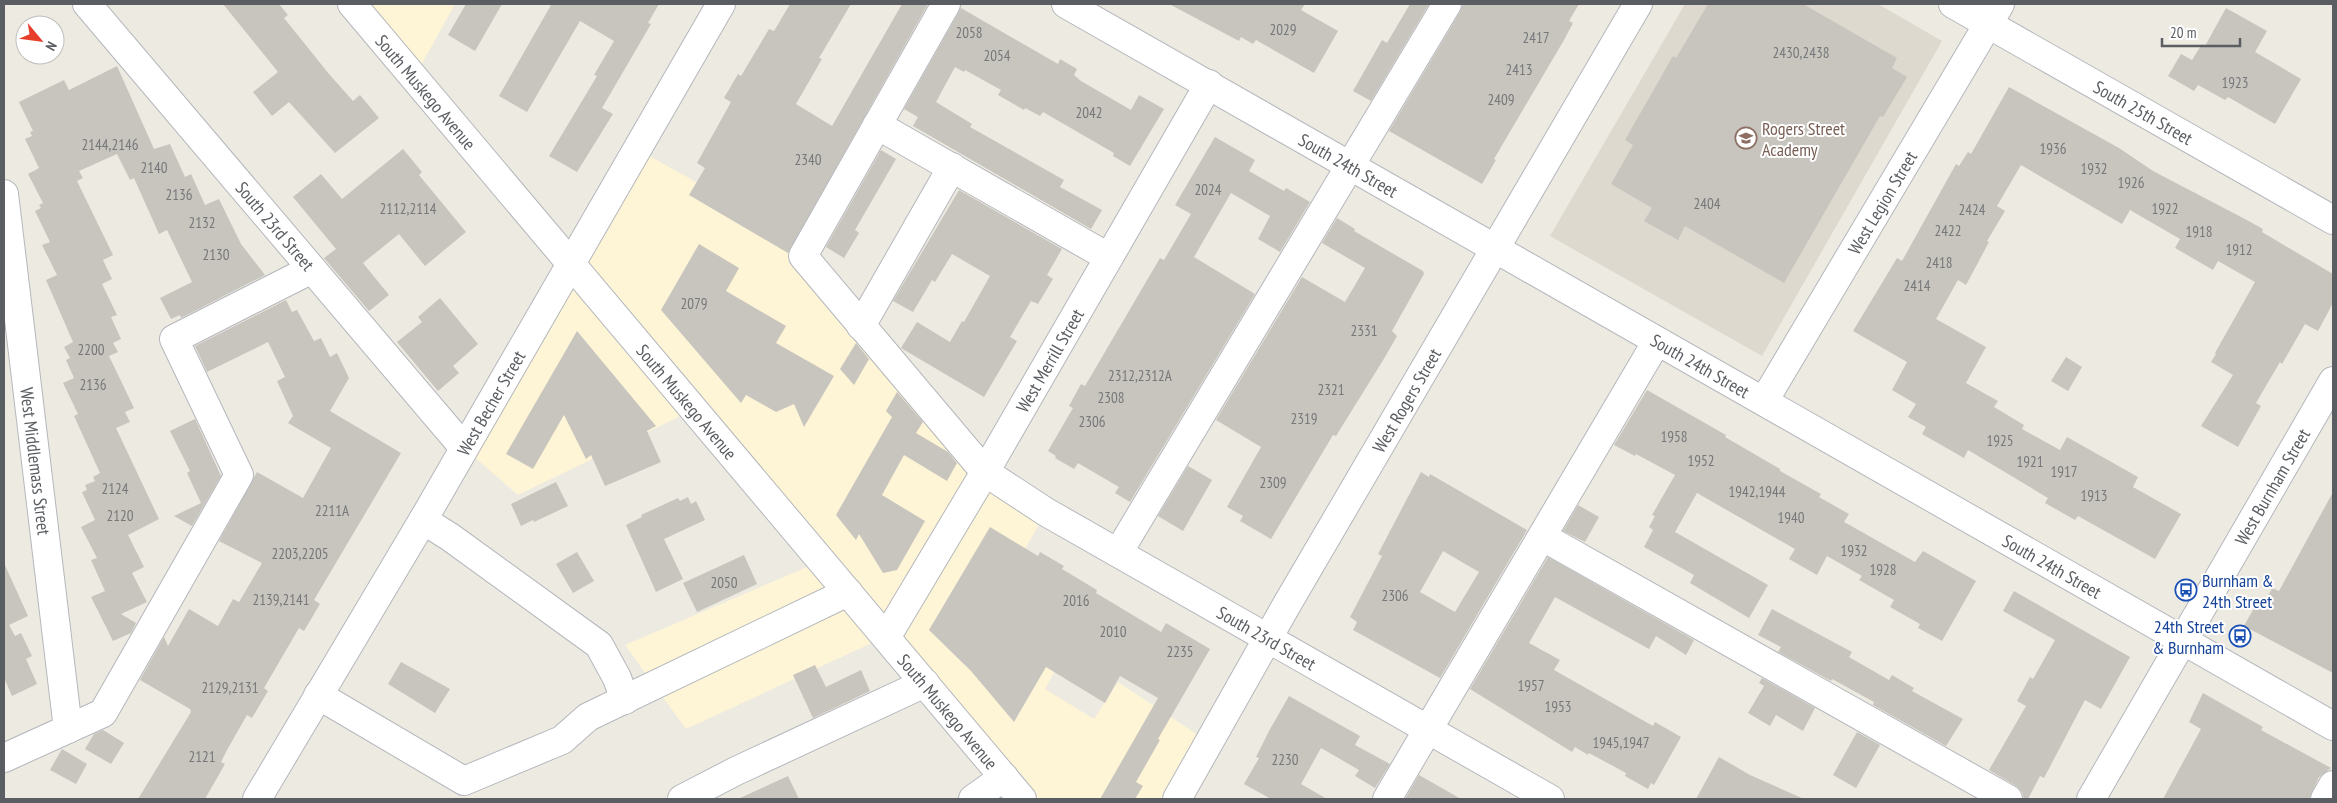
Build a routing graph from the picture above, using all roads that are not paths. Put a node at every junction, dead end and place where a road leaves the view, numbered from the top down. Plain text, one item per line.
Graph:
1 (87, 4) edge
2 (352, 4) edge
3 (721, 4) edge
4 (946, 4) edge
5 (1066, 4) edge
6 (1447, 4) edge
7 (1638, 4) edge
8 (1953, 4) edge
9 (1994, 14) edge
10 (1209, 84) junction
11 (877, 125) junction
12 (1350, 164) junction
13 (952, 167) junction
14 (4, 194) edge
15 (2333, 220) edge
16 (1495, 249) junction
17 (1108, 257) junction
18 (570, 263) junction
19 (312, 270) junction
20 (861, 326) junction
21 (1657, 340) junction
22 (2333, 381) edge
23 (1764, 401) junction
24 (464, 448) junction
25 (985, 472) junction
26 (423, 520) junction
27 (1543, 537) junction
28 (1118, 553) junction
29 (848, 592) junction
30 (887, 636) junction
31 (1268, 639) junction
32 (2183, 640) junction
33 (925, 683) junction
34 (318, 695) junction
35 (625, 700) junction
36 (2333, 726) edge
37 (68, 729) junction
38 (1428, 730) junction
39 (4, 758) edge
40 (1004, 777) junction
41 (2333, 785) edge
42 (257, 799) edge
43 (682, 799) edge
44 (973, 799) edge
45 (1022, 799) edge
46 (1177, 799) edge
47 (1388, 799) edge
48 (1550, 799) edge
49 (2008, 799) edge
50 (2091, 799) edge
51 (2325, 799) edge

1 - 19 street, South 23rd Street
2 - 18 street, South Muskego Avenue
3 - 18 street, West Becher Street
4 - 11 street
5 - 10 street, South 24th Street
6 - 12 street
7 - 16 street, West Rogers Street
8 - 9 street, South 25th Street
9 - 15 street, South 25th Street
9 - 23 street, West Legion Street
10 - 12 street, South 24th Street
10 - 17 street, West Merrill Street
11 - 13 street
11 - 20 street, South 23rd Street
12 - 16 street, South 24th Street
12 - 28 street
13 - 17 street
13 - 20 street
14 - 37 street, West Middlemass Street
16 - 21 street, South 24th Street
16 - 31 street, West Rogers Street
17 - 25 street, West Merrill Street
18 - 24 street, West Becher Street
18 - 29 street, South Muskego Avenue
19 - 24 street, South 23rd Street
19 - 37 street
20 - 25 street, South 23rd Street
21 - 23 street, South 24th Street
21 - 27 street
22 - 32 street, West Burnham Street
23 - 32 street, South 24th Street
24 - 26 street, West Becher Street
25 - 28 street, South 23rd Street
25 - 30 street, West Merrill Street
26 - 34 street, West Becher Street
26 - 35 street
27 - 38 street
27 - 49 street
28 - 31 street, South 23rd Street
29 - 30 street, South Muskego Avenue
29 - 35 street
30 - 33 street, South Muskego Avenue
31 - 38 street, South 23rd Street
31 - 46 street, West Rogers Street
32 - 36 street, South 24th Street
32 - 50 street, West Burnham Street
33 - 40 street, South Muskego Avenue
33 - 43 street
34 - 35 street
34 - 42 street, West Becher Street
37 - 39 street
38 - 47 street
38 - 48 street, South 23rd Street
40 - 44 street
40 - 45 street, South Muskego Avenue
41 - 51 street

